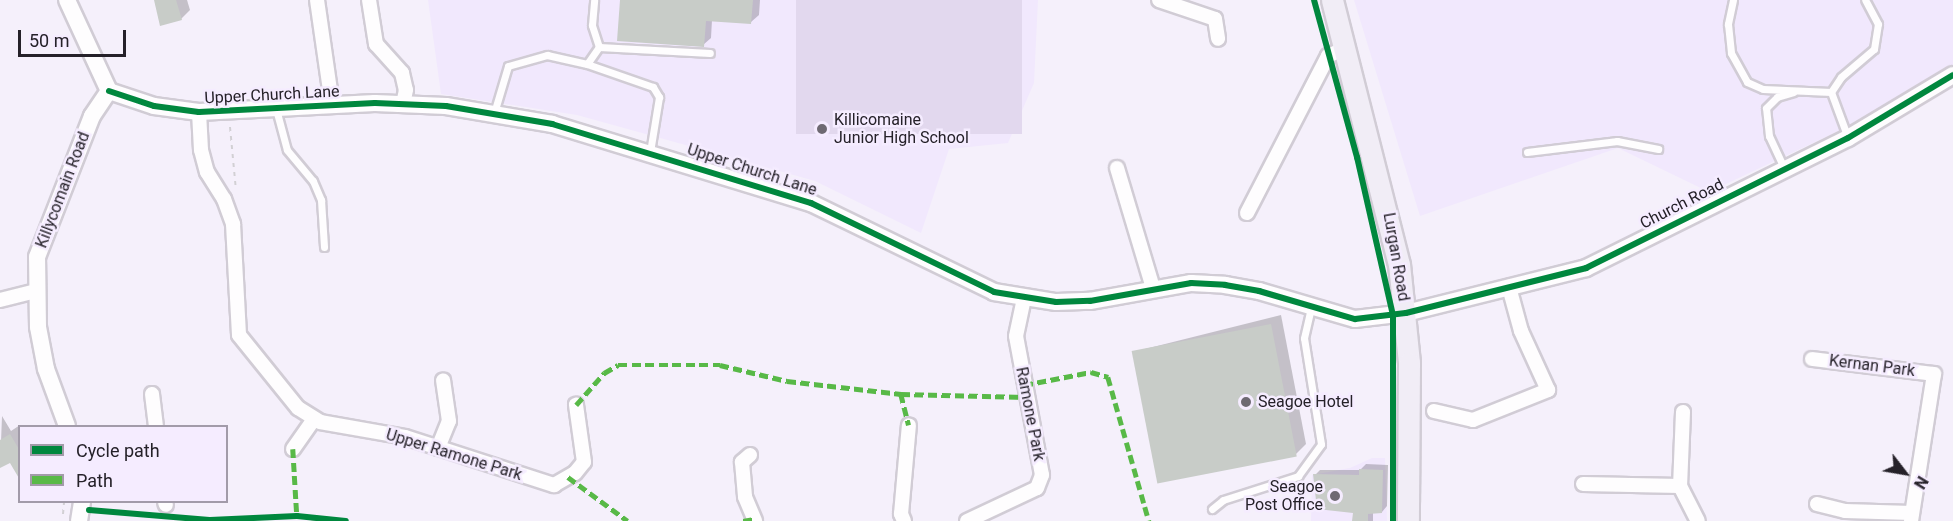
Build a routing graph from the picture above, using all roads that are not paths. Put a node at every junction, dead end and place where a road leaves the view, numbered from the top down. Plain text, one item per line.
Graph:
1 (67, 0) edge
2 (317, 0) edge
3 (369, 0) edge
4 (594, 0) edge
5 (1159, 0) edge
6 (1332, 0) edge
7 (1733, 0) edge
8 (1865, 0) edge
9 (1218, 39) dead end
10 (599, 47) junction
11 (1345, 48) junction
12 (710, 53) dead end
13 (587, 64) junction
14 (1953, 75) edge
15 (1798, 91) junction
16 (109, 92) junction
17 (1831, 92) junction
18 (332, 104) junction
19 (404, 104) junction
20 (276, 109) junction
21 (199, 112) junction
22 (494, 113) junction
23 (1848, 138) junction
24 (1658, 149) dead end
25 (650, 152) junction
26 (1527, 152) dead end
27 (1117, 168) dead end
28 (1784, 168) junction
29 (1247, 213) dead end
30 (324, 247) dead end
31 (1509, 287) junction
32 (1153, 288) junction
33 (35, 291) junction
34 (1024, 298) junction
35 (0, 300) edge
36 (1311, 307) junction
37 (1406, 313) junction
38 (1812, 359) dead end
39 (443, 380) dead end
40 (152, 394) dead end
41 (576, 405) dead end
42 (1434, 411) dead end
43 (1683, 412) dead end
44 (314, 418) junction
45 (67, 425) edge
46 (156, 425) edge
47 (909, 425) dead end
48 (438, 448) junction
49 (293, 449) dead end
50 (750, 455) dead end
51 (1583, 484) dead end
52 (1680, 486) junction
53 (82, 503) edge
54 (1817, 504) dead end
55 (1212, 509) dead end
56 (1912, 517) edge
57 (1403, 520) edge
58 (79, 521) edge
59 (755, 521) edge
60 (904, 521) edge
61 (967, 521) edge
62 (1698, 521) edge

1 - 16 street
2 - 18 street
3 - 19 street
4 - 10 lane
5 - 9 street
6 - 11 main road, Lurgan Road
7 - 15 lane
8 - 17 lane
10 - 12 lane
10 - 13 lane
11 - 29 street
11 - 37 main road, Lurgan Road
13 - 22 lane
13 - 25 lane
14 - 23 street, Church Road
15 - 17 lane
15 - 28 lane
16 - 21 street, Upper Church Lane
16 - 33 street, Killycomain Road
17 - 23 lane
18 - 19 street, Upper Church Lane
18 - 20 street, Upper Church Lane
19 - 22 street, Upper Church Lane
20 - 21 street, Upper Church Lane
20 - 30 lane
21 - 44 street, Upper Ramone Park
22 - 25 street, Upper Church Lane
23 - 28 street, Church Road
24 - 26 lane
25 - 34 street, Upper Church Lane
27 - 32 street
28 - 31 street, Church Road
31 - 37 street, Church Road
31 - 42 street
32 - 34 street, Upper Church Lane
32 - 36 street, Upper Church Lane
33 - 35 street
33 - 45 street, Killycomain Road
34 - 61 street, Ramone Park
36 - 37 street, Upper Church Lane
36 - 55 lane
37 - 57 main road, Lurgan Road
38 - 56 street, Kernan Park
39 - 48 street
40 - 46 street
41 - 48 street, Upper Ramone Park
43 - 52 street
44 - 48 street, Upper Ramone Park
44 - 49 street
47 - 60 street
50 - 59 street
51 - 52 street
52 - 62 street
53 - 58 street
54 - 56 street, Kernan Park

